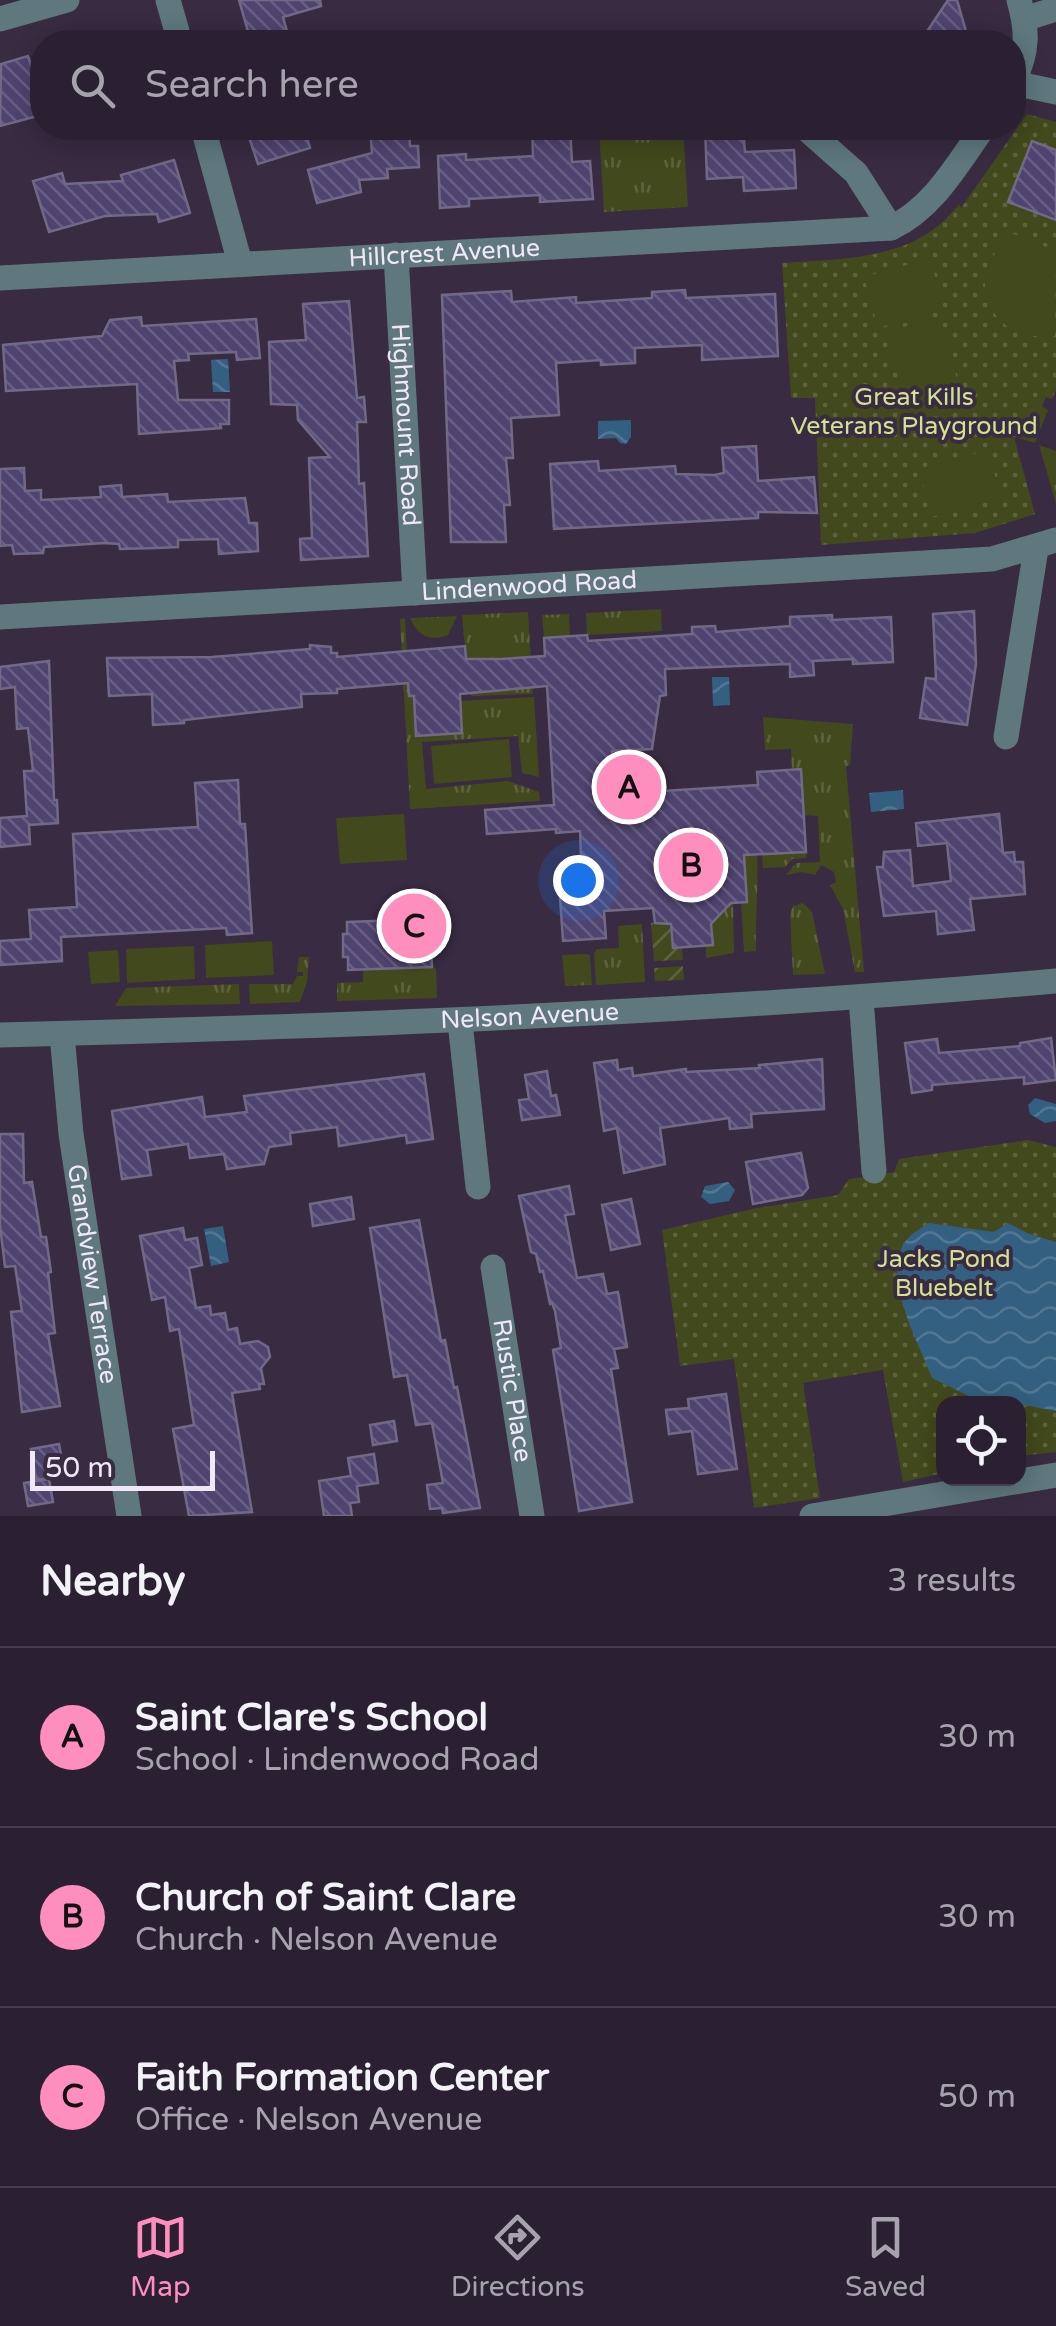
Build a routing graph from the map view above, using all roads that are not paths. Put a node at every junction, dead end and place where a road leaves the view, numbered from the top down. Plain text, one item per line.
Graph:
1 (67, 0) edge
2 (168, 0) edge
3 (1022, 9) edge
4 (1056, 10) edge
5 (0, 19) edge
6 (177, 30) edge
7 (1026, 85) edge
8 (1056, 92) edge
9 (206, 140) edge
10 (819, 140) edge
11 (974, 140) edge
12 (891, 228) junction
13 (396, 255) junction
14 (240, 263) junction
15 (0, 278) edge
16 (1046, 544) edge
17 (415, 593) junction
18 (0, 617) edge
19 (1006, 737) dead end
20 (1056, 980) edge
21 (861, 998) junction
22 (460, 1022) junction
23 (62, 1034) junction
24 (0, 1035) edge
25 (874, 1170) dead end
26 (478, 1187) dead end
27 (494, 1267) dead end
28 (1056, 1476) edge
29 (128, 1516) edge
30 (532, 1516) edge
31 (812, 1516) edge

1 - 5 street
2 - 6 street
3 - 4 street
7 - 8 street
9 - 14 street
10 - 12 street
11 - 12 street
12 - 13 street, Hillcrest Avenue
13 - 14 street, Hillcrest Avenue
13 - 17 street, Highmount Road
14 - 15 street, Hillcrest Avenue
16 - 17 street, Lindenwood Road
16 - 19 street
17 - 18 street, Lindenwood Road
20 - 21 street, Nelson Avenue
21 - 22 street, Nelson Avenue
21 - 25 street
22 - 23 street, Nelson Avenue
22 - 26 street
23 - 24 street, Nelson Avenue
23 - 29 street, Grandview Terrace
27 - 30 street, Rustic Place
28 - 31 street

